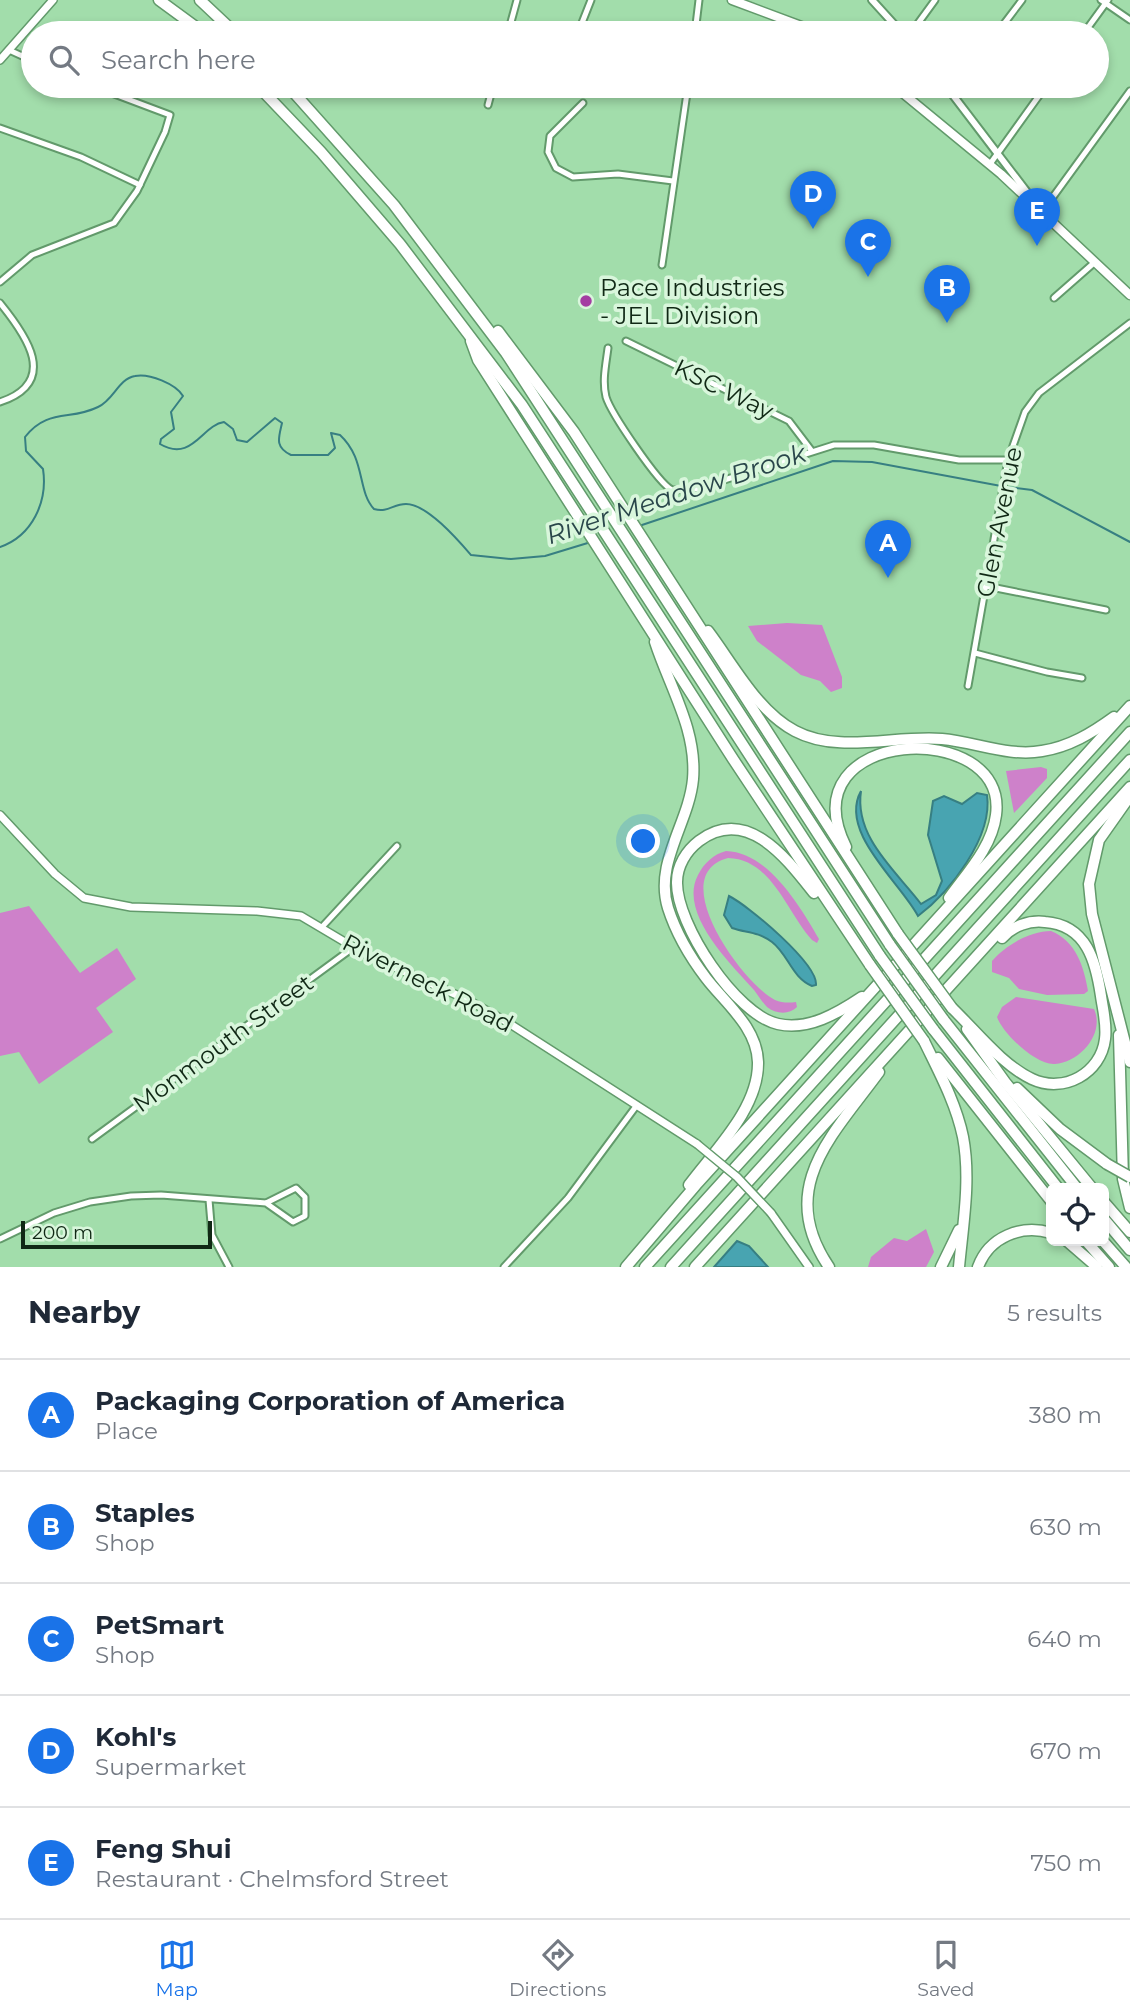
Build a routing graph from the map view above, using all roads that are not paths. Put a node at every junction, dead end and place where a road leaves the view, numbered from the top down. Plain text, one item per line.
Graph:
1 (53, 0) edge
2 (159, 0) edge
3 (169, 0) edge
4 (200, 0) edge
5 (517, 0) edge
6 (590, 0) edge
7 (699, 0) edge
8 (732, 0) edge
9 (872, 0) edge
10 (935, 0) edge
11 (1022, 0) edge
12 (1105, 1) edge
13 (750, 3) edge
14 (1130, 19) edge
15 (35, 21) edge
16 (188, 21) edge
17 (192, 21) edge
18 (222, 21) edge
19 (511, 21) edge
20 (582, 21) edge
21 (696, 21) edge
22 (792, 21) edge
23 (891, 21) edge
24 (920, 21) edge
25 (1006, 21) edge
26 (1092, 21) edge
27 (21, 36) edge
28 (9, 50) junction
29 (21, 56) edge
30 (0, 60) edge
31 (1130, 91) edge
32 (125, 98) edge
33 (269, 98) edge
34 (300, 98) edge
35 (490, 98) edge
36 (686, 98) edge
37 (909, 98) edge
38 (956, 98) edge
39 (1037, 98) edge
40 (583, 103) dead end
41 (488, 105) dead end
42 (0, 128) edge
43 (998, 151) junction
44 (990, 164) junction
45 (673, 181) junction
46 (140, 185) junction
47 (1042, 212) junction
48 (1095, 262) junction
49 (662, 265) dead end
50 (451, 278) junction
51 (0, 282) edge
52 (1130, 295) edge
53 (1054, 298) dead end
54 (0, 303) edge
55 (1130, 323) edge
56 (467, 329) junction
57 (626, 341) dead end
58 (608, 348) dead end
59 (0, 402) edge
60 (811, 450) junction
61 (1008, 460) junction
62 (663, 571) junction
63 (986, 586) junction
64 (1106, 610) dead end
65 (650, 625) junction
66 (975, 653) junction
67 (1082, 678) dead end
68 (968, 686) dead end
69 (1130, 704) edge
70 (1130, 732) edge
71 (1130, 760) edge
72 (1130, 787) edge
73 (1130, 796) edge
74 (0, 816) edge
75 (397, 846) dead end
76 (875, 900) junction
77 (322, 927) junction
78 (915, 943) junction
79 (354, 947) junction
80 (981, 952) junction
81 (870, 965) junction
82 (1112, 984) junction
83 (876, 986) junction
84 (952, 1008) junction
85 (908, 1032) junction
86 (925, 1041) junction
87 (976, 1042) junction
88 (1130, 1062) edge
89 (637, 1105) junction
90 (93, 1139) dead end
91 (1130, 1177) edge
92 (1054, 1183) edge
93 (1073, 1183) edge
94 (1088, 1183) edge
95 (1046, 1195) edge
96 (209, 1200) junction
97 (266, 1203) junction
98 (964, 1206) junction
99 (1109, 1208) edge
100 (1130, 1208) edge
101 (1109, 1225) edge
102 (1046, 1232) edge
103 (1130, 1232) edge
104 (0, 1239) edge
105 (1073, 1246) edge
106 (1090, 1246) edge
107 (1107, 1246) edge
108 (1130, 1250) edge
109 (635, 1256) junction
110 (229, 1267) edge
111 (505, 1267) edge
112 (626, 1267) edge
113 (645, 1267) edge
114 (671, 1267) edge
115 (695, 1267) edge
116 (809, 1267) edge
117 (829, 1267) edge
118 (942, 1267) edge
119 (960, 1267) edge
120 (978, 1267) edge
121 (1097, 1267) edge
122 (1109, 1267) edge
123 (1126, 1267) edge

1 - 15 main road
2 - 16 highway
3 - 17 highway
4 - 18 highway
5 - 19 street
6 - 20 street
7 - 21 street
8 - 13 main road
9 - 23 street
10 - 24 street
11 - 25 street
12 - 14 street
12 - 26 street
13 - 22 main road
27 - 28 main road
28 - 29 street
28 - 30 main road
31 - 47 street
32 - 46 street
33 - 56 highway
34 - 50 highway
35 - 41 street
36 - 45 street
37 - 44 main road
38 - 43 street
39 - 43 street
40 - 45 street
42 - 46 street
43 - 44 street
43 - 47 street
44 - 47 main road
45 - 49 street
46 - 51 street
47 - 48 main road
48 - 52 main road
48 - 53 street
50 - 62 highway
50 - 93 highway, bridge
54 - 59 street
55 - 61 street, Glen Avenue
56 - 65 highway
56 - 92 highway, bridge
57 - 60 street, KSC Way
58 - 60 street
60 - 61 street
61 - 63 street, Glen Avenue
62 - 69 highway
62 - 76 highway
63 - 64 street
63 - 66 street, Glen Avenue
65 - 81 highway
65 - 109 highway
66 - 67 street
66 - 68 street, Glen Avenue
69 - 78 highway
70 - 113 highway
71 - 114 highway
72 - 80 highway
73 - 82 highway
74 - 77 main road, Riverneck Road
75 - 77 street
76 - 78 highway
76 - 84 highway, bridge
77 - 79 main road, Riverneck Road
78 - 83 highway
79 - 89 main road, Riverneck Road
79 - 90 street, Monmouth Street
80 - 84 highway
80 - 85 highway
81 - 83 highway
81 - 86 highway, bridge
82 - 88 highway
82 - 100 highway
83 - 109 highway
84 - 87 highway
85 - 115 highway
85 - 117 highway
86 - 95 highway
86 - 98 highway
87 - 91 highway, bridge
87 - 94 highway
89 - 111 street
89 - 116 main road, Riverneck Road, bridge
96 - 97 street
96 - 104 street
96 - 110 street
97 - 97 street
98 - 118 highway
98 - 119 highway
99 - 103 highway
101 - 108 highway
102 - 120 highway
105 - 121 highway
106 - 122 highway
107 - 123 highway
109 - 112 highway

